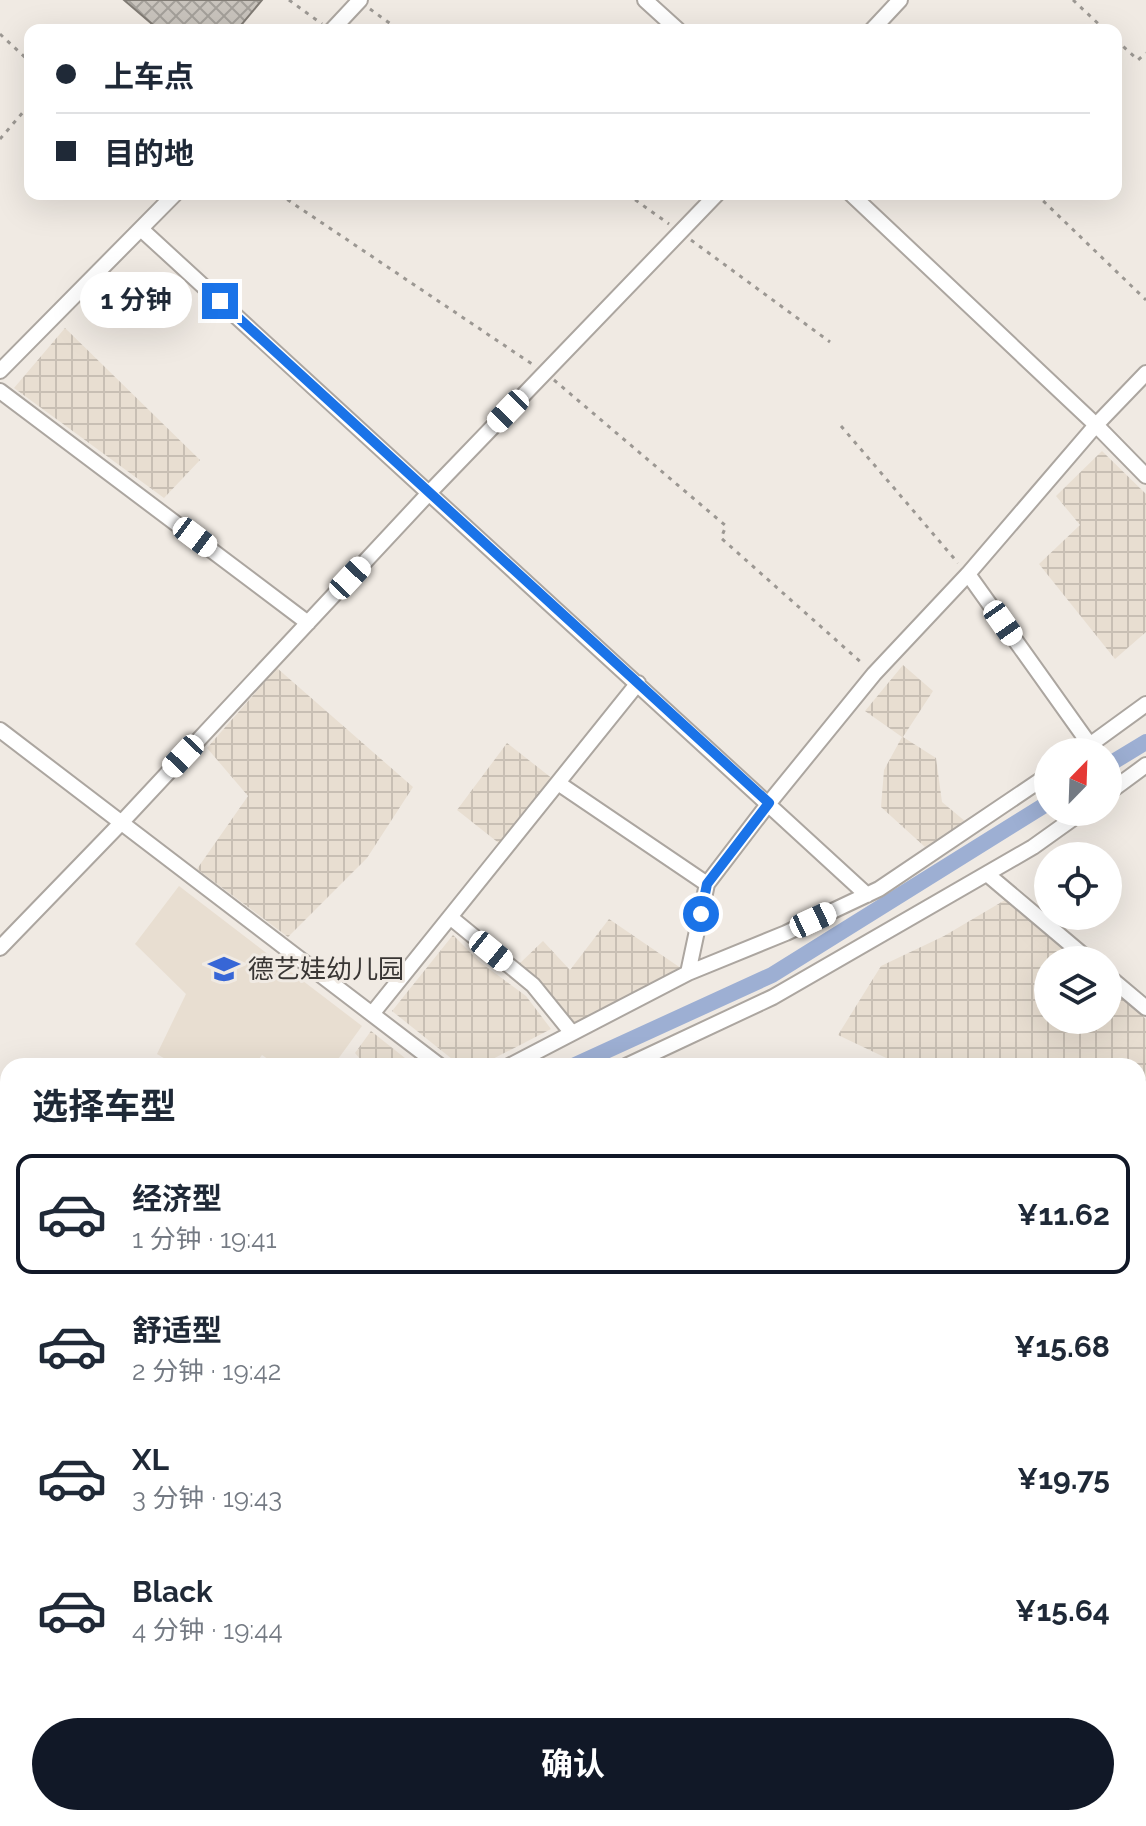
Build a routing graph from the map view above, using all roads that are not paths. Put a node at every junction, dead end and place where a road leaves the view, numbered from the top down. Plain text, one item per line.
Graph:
1 (645, 0) edge
2 (900, 0) edge
3 (360, 1) edge
4 (337, 24) edge
5 (671, 24) edge
6 (878, 24) edge
7 (169, 200) edge
8 (711, 200) edge
9 (857, 200) edge
10 (141, 229) junction
11 (0, 371) edge
12 (1146, 373) edge
13 (0, 391) edge
14 (1096, 425) junction
15 (1146, 476) edge
16 (429, 493) junction
17 (968, 574) junction
18 (308, 623) junction
19 (638, 683) junction
20 (1146, 704) edge
21 (0, 730) edge
22 (1078, 738) edge
23 (1099, 738) edge
24 (1144, 770) edge
25 (558, 783) junction
26 (1034, 784) edge
27 (1122, 784) edge
28 (769, 803) junction
29 (121, 823) junction
30 (1062, 826) edge
31 (987, 874) junction
32 (707, 884) junction
33 (867, 895) junction
34 (450, 917) junction
35 (1072, 946) edge
36 (0, 948) edge
37 (688, 973) junction
38 (1122, 988) edge
39 (1146, 1008) edge
40 (372, 1014) junction
41 (572, 1033) junction
42 (430, 1058) edge
43 (524, 1058) edge
44 (647, 1058) edge

1 - 5 street
2 - 6 street
3 - 4 street
7 - 10 street
8 - 16 street
9 - 14 street
10 - 11 street
10 - 16 street
12 - 14 street
13 - 18 street
14 - 15 street
14 - 17 street
16 - 18 street
16 - 19 street
17 - 22 street
17 - 28 street
18 - 29 street
19 - 25 street
19 - 28 street
20 - 23 street
21 - 29 street
24 - 27 street
25 - 32 street
25 - 34 street
26 - 33 street
28 - 32 street
28 - 33 street
29 - 36 street
29 - 40 street
30 - 31 street
31 - 35 street
31 - 44 street
32 - 37 street
33 - 37 street
34 - 40 street
34 - 41 street
37 - 41 street
38 - 39 street
40 - 42 street
41 - 43 street

